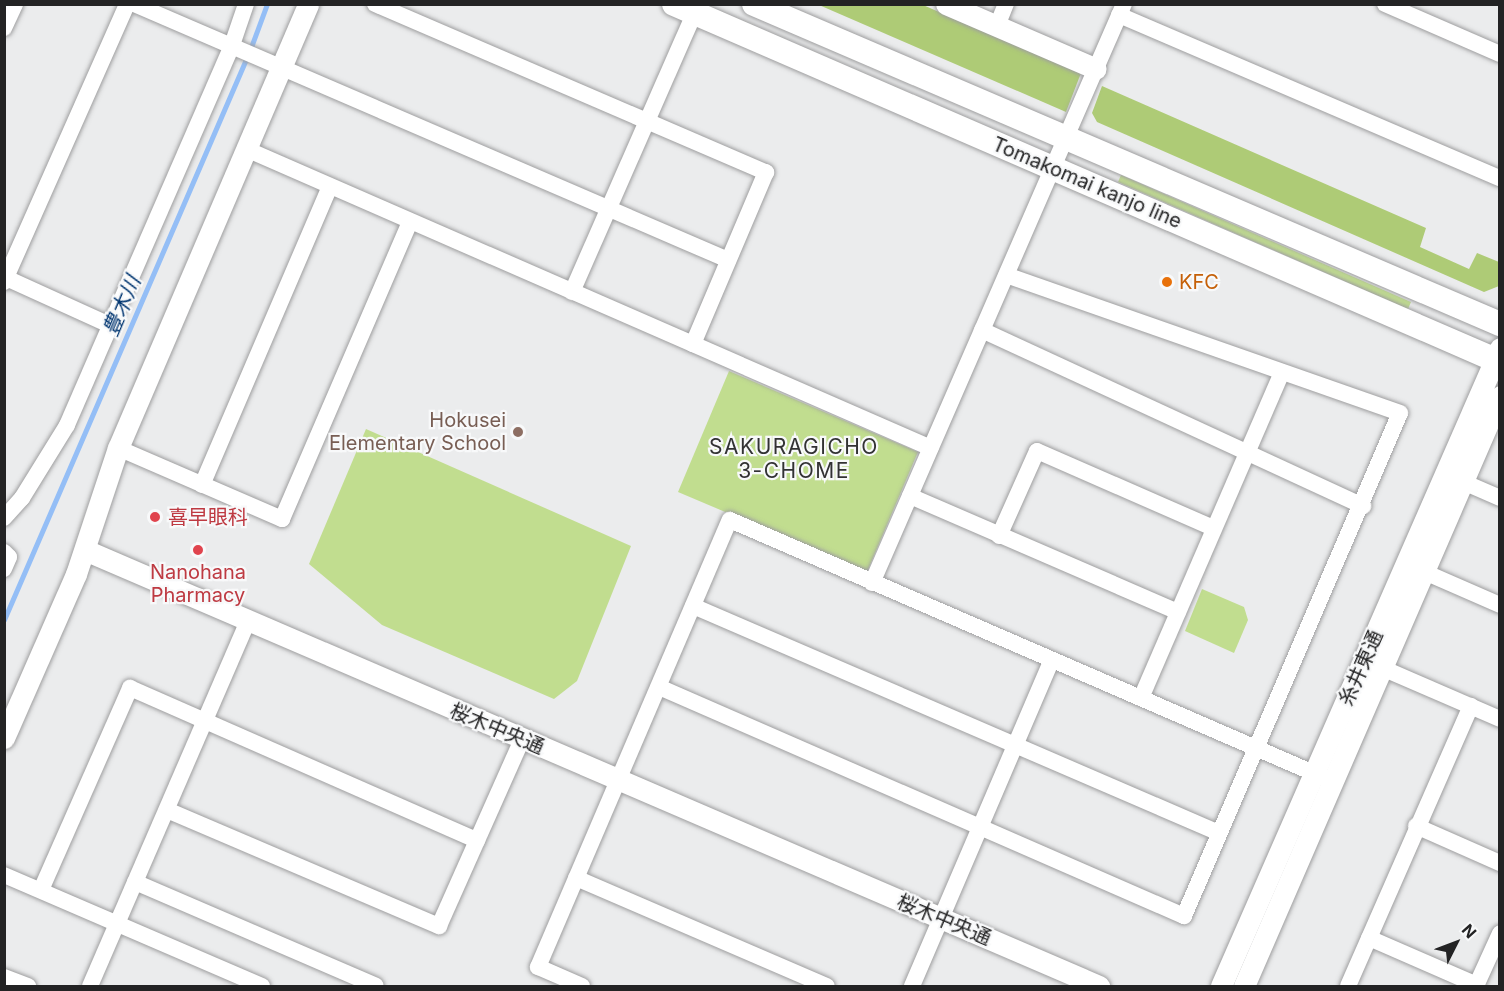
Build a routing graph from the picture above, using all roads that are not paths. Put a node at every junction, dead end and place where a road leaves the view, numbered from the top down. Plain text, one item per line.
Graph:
1 (15, 4) edge
2 (127, 4) edge
3 (134, 4) edge
4 (246, 4) edge
5 (308, 4) edge
6 (375, 4) edge
7 (754, 4) edge
8 (946, 4) edge
9 (1006, 4) edge
10 (1385, 4) edge
11 (689, 8) edge
12 (1121, 10) edge
13 (997, 26) junction
14 (4, 28) edge
15 (236, 47) junction
16 (1500, 54) edge
17 (281, 66) junction
18 (1096, 69) junction
19 (646, 122) junction
20 (1066, 136) junction
21 (246, 149) junction
22 (1053, 168) junction
23 (1500, 178) edge
24 (330, 187) junction
25 (610, 207) junction
26 (410, 222) junction
27 (728, 260) junction
28 (1006, 275) junction
29 (5, 279) edge
30 (572, 292) junction
31 (1500, 324) edge
32 (110, 325) junction
33 (982, 330) junction
34 (693, 344) junction
35 (1498, 357) edge
36 (1282, 372) junction
37 (1500, 396) edge
38 (118, 448) junction
39 (931, 448) junction
40 (1248, 452) junction
41 (1453, 478) junction
42 (202, 485) junction
43 (910, 496) junction
44 (1500, 498) edge
45 (1363, 506) junction
46 (4, 518) edge
47 (1213, 528) junction
48 (999, 536) junction
49 (85, 550) junction
50 (4, 552) edge
51 (1416, 568) junction
52 (4, 569) edge
53 (872, 583) junction
54 (1500, 605) edge
55 (693, 606) junction
56 (1179, 612) junction
57 (248, 621) junction
58 (1052, 660) junction
59 (1372, 664) junction
60 (659, 687) junction
61 (1141, 698) junction
62 (1471, 706) junction
63 (1500, 719) edge
64 (205, 722) junction
65 (4, 738) edge
66 (522, 740) junction
67 (1014, 746) junction
68 (1257, 747) junction
69 (1323, 777) junction
70 (617, 781) junction
71 (167, 810) junction
72 (1416, 826) junction
73 (980, 827) junction
74 (1219, 833) junction
75 (477, 840) junction
76 (1500, 863) edge
77 (4, 875) edge
78 (576, 879) junction
79 (135, 882) junction
80 (41, 890) junction
81 (941, 919) junction
82 (117, 924) junction
83 (1369, 938) junction
84 (1497, 944) edge
85 (4, 976) edge
86 (1476, 986) edge
87 (28, 987) edge
88 (90, 987) edge
89 (262, 987) edge
90 (376, 987) edge
91 (582, 987) edge
92 (827, 987) edge
93 (912, 987) edge
94 (1099, 987) edge
95 (1221, 987) edge
96 (1244, 987) edge
97 (1348, 987) edge

1 - 14 street
2 - 29 street
3 - 15 street
4 - 15 street
5 - 17 street
6 - 19 street
7 - 20 main road, Tomakomai kanjo line
8 - 13 street
9 - 13 street
10 - 16 street
11 - 19 street
11 - 22 main road, Tomakomai kanjo line
12 - 18 street
12 - 23 street
13 - 18 street
15 - 17 street
15 - 32 street
17 - 21 street
17 - 25 street
18 - 20 street
19 - 25 street
19 - 27 street
20 - 22 street
20 - 31 main road, Tomakomai kanjo line
21 - 24 street
21 - 38 street
22 - 28 street
22 - 35 main road, Tomakomai kanjo line
24 - 26 street
24 - 42 street
25 - 27 street
25 - 30 street
26 - 30 street
26 - 42 street
27 - 34 street
28 - 33 street
28 - 36 street
29 - 32 street
30 - 34 street
32 - 46 street
33 - 39 street
33 - 40 street
34 - 39 street
35 - 41 street, 糸井東通
36 - 40 street
36 - 45 street
37 - 41 street, 糸井東通
38 - 42 street
38 - 49 street
39 - 43 street
40 - 45 street
40 - 47 street
41 - 44 street
41 - 51 street, 糸井東通
43 - 48 street
43 - 53 street
45 - 68 street
47 - 48 street
47 - 56 street
48 - 56 street
49 - 57 street, 桜木中央通
49 - 65 street
50 - 52 street
51 - 54 street
51 - 59 street, 糸井東通
53 - 55 street
53 - 58 street
55 - 60 street
55 - 67 street
56 - 61 street
57 - 64 street
57 - 66 street, 桜木中央通
58 - 61 street
58 - 67 street
59 - 62 street
59 - 69 street, 糸井東通
60 - 70 street
60 - 73 street
61 - 68 street
62 - 63 street
62 - 72 street
64 - 71 street
64 - 75 street
64 - 80 street
66 - 70 street, 桜木中央通
66 - 75 street
67 - 73 street
67 - 74 street
68 - 69 street
68 - 74 street
69 - 95 street, 糸井東通
69 - 96 street, 糸井東通
70 - 78 street
70 - 81 street, 桜木中央通
71 - 75 street
71 - 79 street
72 - 76 street
72 - 83 street
73 - 74 street
73 - 81 street
77 - 80 street
78 - 91 street
78 - 92 street
79 - 82 street
79 - 90 street
80 - 82 street
81 - 93 street
81 - 94 street, 桜木中央通
82 - 88 street
82 - 89 street
83 - 86 street
83 - 97 street
84 - 86 street
85 - 87 street

